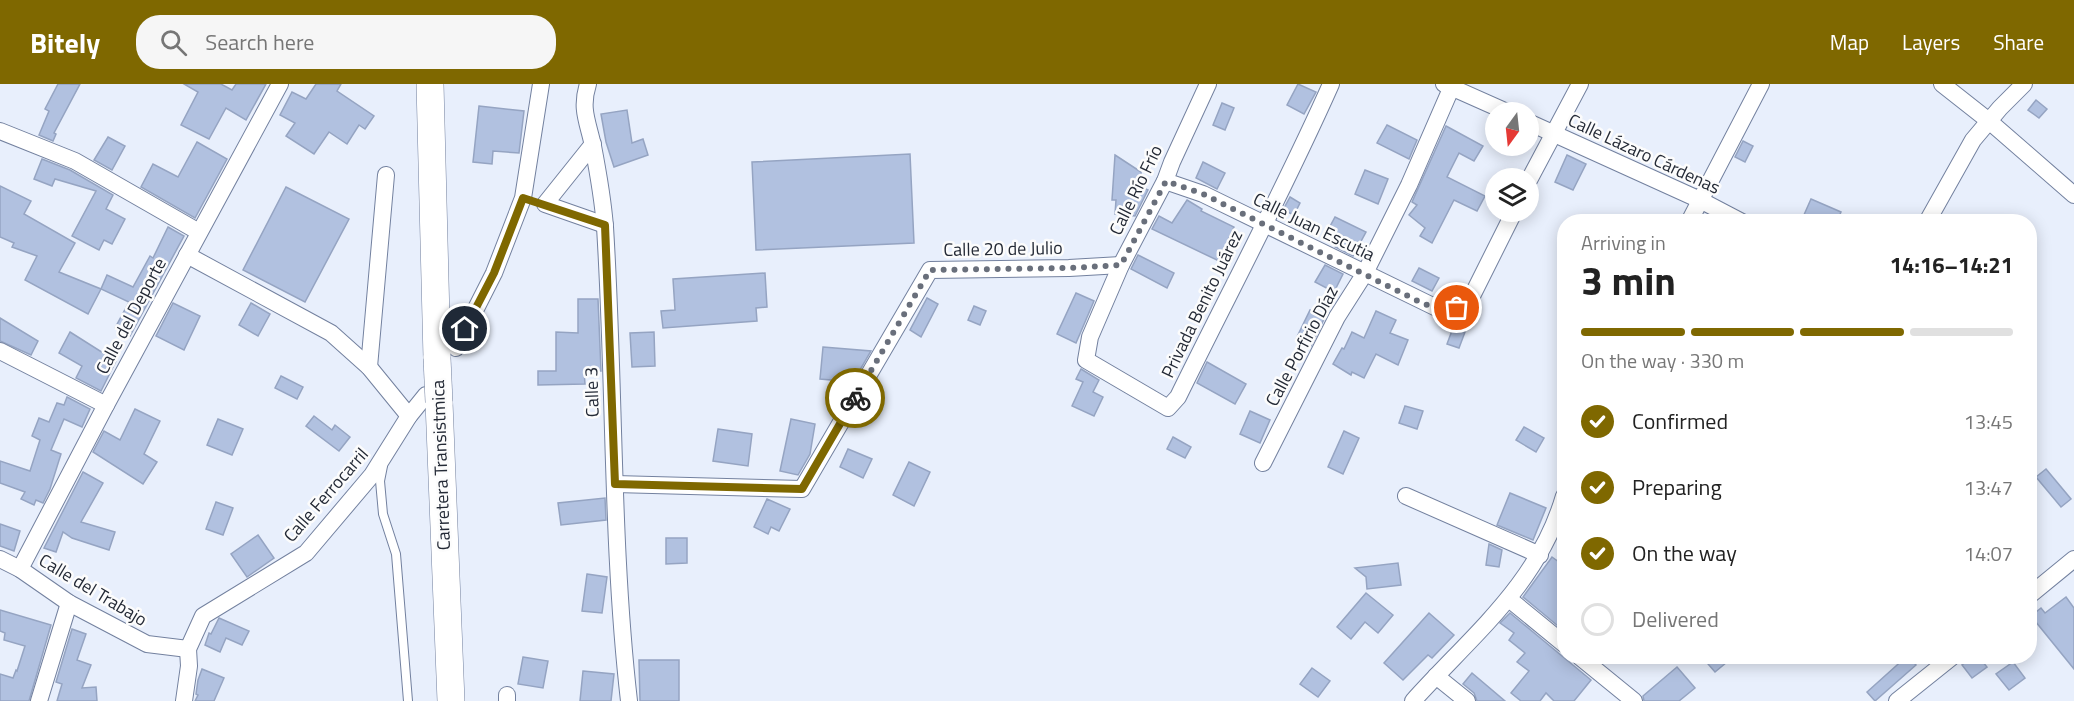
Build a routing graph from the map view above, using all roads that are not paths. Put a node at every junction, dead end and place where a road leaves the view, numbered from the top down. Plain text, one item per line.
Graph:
1 (280, 84) edge
2 (430, 84) edge
3 (541, 84) edge
4 (588, 84) edge
5 (1208, 84) edge
6 (1331, 84) edge
7 (1580, 84) edge
8 (1761, 84) edge
9 (1942, 84) edge
10 (2024, 84) edge
11 (1450, 85) edge
12 (1486, 102) edge
13 (1989, 121) junction
14 (1539, 127) edge
15 (0, 131) edge
16 (1555, 135) junction
17 (592, 144) junction
18 (1536, 168) edge
19 (386, 175) dead end
20 (1166, 181) junction
21 (2072, 188) edge
22 (523, 198) junction
23 (1700, 200) junction
24 (545, 204) junction
25 (1693, 214) edge
26 (1727, 214) edge
27 (1931, 214) edge
28 (1509, 222) edge
29 (1263, 224) junction
30 (605, 225) junction
31 (200, 232) junction
32 (187, 255) junction
33 (1121, 265) junction
34 (1365, 273) junction
35 (0, 351) edge
36 (447, 353) junction
37 (369, 367) junction
38 (432, 399) junction
39 (106, 405) junction
40 (1168, 408) joint
41 (409, 416) junction
42 (384, 457) junction
43 (1263, 464) dead end
44 (615, 484) junction
45 (1406, 496) dead end
46 (1557, 515) edge
47 (1540, 555) junction
48 (0, 559) edge
49 (2074, 560) edge
50 (20, 569) junction
51 (2037, 589) edge
52 (1509, 599) junction
53 (69, 603) junction
54 (1557, 638) edge
55 (188, 649) junction
56 (1589, 664) edge
57 (1943, 664) edge
58 (1436, 676) junction
59 (39, 701) edge
60 (184, 701) edge
61 (408, 701) edge
62 (451, 701) edge
63 (629, 701) edge
64 (1413, 701) edge
65 (1467, 701) edge
66 (1634, 701) edge
67 (1898, 701) edge

1 - 31 street, Calle del Deporte
2 - 36 main road, Carretera Transistmica
3 - 22 street
4 - 17 street, Calle 3
5 - 20 street, Calle Río Frío
6 - 29 street, Privada Benito Juárez
7 - 16 street
8 - 23 street
9 - 13 street
10 - 13 street
11 - 12 street
11 - 34 street, Calle Porfirio Díaz
13 - 21 street
13 - 27 street
14 - 16 street, Calle Lázaro Cárdenas
15 - 31 street
16 - 18 street
16 - 23 street, Calle Lázaro Cárdenas
17 - 24 street
17 - 30 street, Calle 3
19 - 37 street
20 - 29 street, Calle Juan Escutia
20 - 33 street, Calle Río Frío
22 - 24 street
22 - 36 street
23 - 25 street
23 - 26 street, Calle Lázaro Cárdenas
24 - 30 street
28 - 34 street, Calle Juan Escutia
29 - 34 street, Calle Juan Escutia
29 - 40 street, Privada Benito Juárez
30 - 44 street, Calle 3
31 - 32 street, Calle del Deporte
32 - 37 street
32 - 39 street, Calle del Deporte
33 - 40 street, Calle Río Frío
33 - 44 street, Calle 20 de Julio
34 - 43 street, Calle Porfirio Díaz
35 - 39 street
36 - 38 main road, Carretera Transistmica, bridge
37 - 41 street
38 - 41 street, Calle Ferrocarril
38 - 62 main road, Carretera Transistmica
39 - 50 street, Calle del Deporte
41 - 42 street, Calle Ferrocarril
42 - 55 street, Calle Ferrocarril
42 - 61 lane
44 - 63 street, Calle 3
45 - 47 street
46 - 47 street
47 - 52 street
48 - 50 street, Calle del Trabajo
49 - 51 street
50 - 53 street, Calle del Trabajo
52 - 54 street
52 - 58 street
53 - 55 street, Calle del Trabajo
53 - 59 street
55 - 60 street
56 - 66 street
57 - 67 street
58 - 64 street
58 - 65 street

